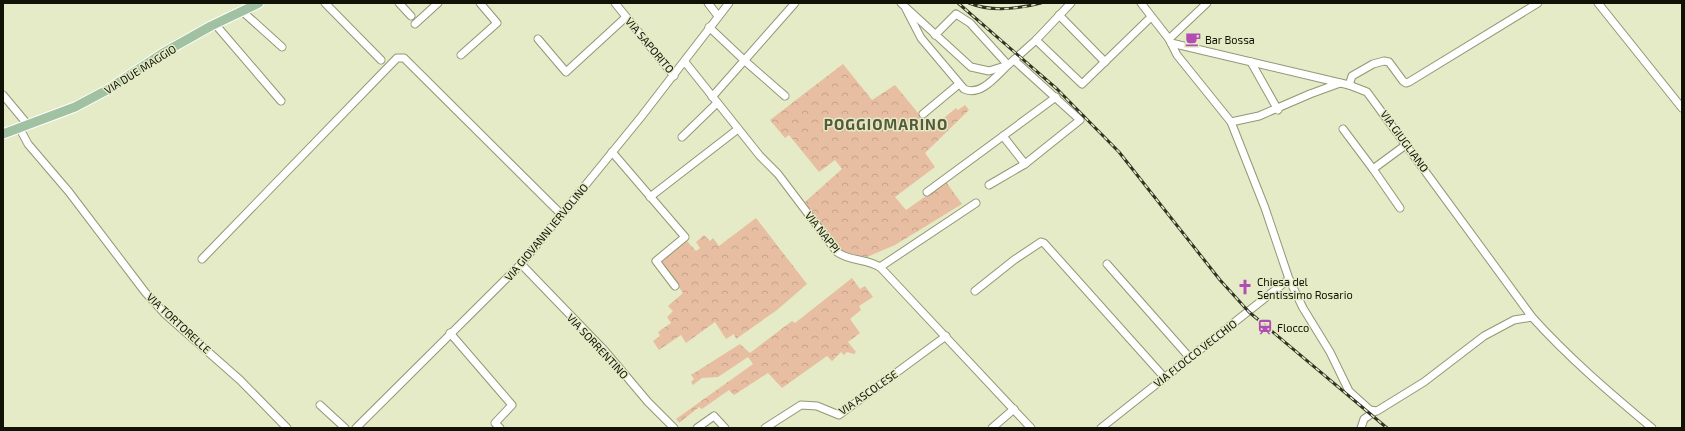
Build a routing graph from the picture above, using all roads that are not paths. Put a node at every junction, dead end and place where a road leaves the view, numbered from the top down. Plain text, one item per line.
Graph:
1 (259, 3) edge
2 (325, 3) edge
3 (399, 3) edge
4 (438, 3) edge
5 (480, 3) edge
6 (615, 3) edge
7 (708, 3) edge
8 (729, 3) edge
9 (795, 3) edge
10 (901, 3) edge
11 (1071, 3) edge
12 (1141, 3) edge
13 (1207, 3) edge
14 (1538, 3) edge
15 (1598, 3) edge
16 (906, 9) junction
17 (242, 11) junction
18 (1059, 15) junction
19 (411, 16) dead end
20 (718, 16) junction
21 (626, 17) junction
22 (1150, 17) junction
23 (215, 24) junction
24 (415, 24) dead end
25 (709, 27) junction
26 (935, 36) junction
27 (538, 39) dead end
28 (1036, 40) junction
29 (1173, 42) junction
30 (282, 47) dead end
31 (461, 55) dead end
32 (381, 60) dead end
33 (1014, 60) junction
34 (745, 61) junction
35 (685, 62) junction
36 (1105, 62) junction
37 (1251, 62) junction
38 (1008, 65) junction
39 (674, 76) junction
40 (1340, 83) junction
41 (959, 84) junction
42 (1348, 85) junction
43 (3, 95) edge
44 (786, 96) dead end
45 (1056, 97) junction
46 (715, 100) junction
47 (281, 101) dead end
48 (1682, 108) edge
49 (1278, 110) junction
50 (923, 114) dead end
51 (1231, 122) junction
52 (24, 127) junction
53 (738, 129) junction
54 (1343, 129) dead end
55 (3, 134) edge
56 (1003, 136) junction
57 (682, 137) dead end
58 (1407, 144) junction
59 (612, 152) junction
60 (1025, 164) junction
61 (1372, 169) junction
62 (989, 185) dead end
63 (927, 192) dead end
64 (650, 197) junction
65 (976, 203) dead end
66 (1400, 208) dead end
67 (561, 214) junction
68 (202, 259) dead end
69 (521, 264) junction
70 (1107, 264) dead end
71 (880, 267) junction
72 (1289, 279) junction
73 (675, 286) dead end
74 (974, 292) dead end
75 (1532, 317) junction
76 (450, 333) junction
77 (946, 336) junction
78 (1190, 358) junction
79 (1164, 377) junction
80 (320, 405) dead end
81 (1014, 409) junction
82 (1374, 412) junction
83 (287, 428) edge
84 (345, 428) edge
85 (356, 428) edge
86 (500, 428) edge
87 (674, 428) edge
88 (697, 428) edge
89 (725, 428) edge
90 (765, 428) edge
91 (992, 428) edge
92 (1031, 428) edge
93 (1101, 428) edge
94 (1361, 428) edge
95 (1652, 428) edge

1 - 17 main road, VIA DUE MAGGIO
2 - 32 street
3 - 19 street
4 - 24 street
5 - 31 street
6 - 21 street, VIA SAPORITO
7 - 20 street
8 - 20 street, VIA SAPORITO
9 - 34 street
10 - 16 street
11 - 18 street
12 - 22 street
13 - 29 street
14 - 42 street
15 - 48 street
16 - 26 street
16 - 41 street
17 - 23 main road, VIA DUE MAGGIO
17 - 30 street
18 - 28 street
18 - 36 street
20 - 25 street, VIA SAPORITO
21 - 27 street
21 - 39 street, VIA SAPORITO
22 - 29 street
22 - 36 street
23 - 47 street
23 - 52 main road, VIA DUE MAGGIO
25 - 34 street
25 - 35 street, VIA SAPORITO
26 - 38 street
26 - 38 street
28 - 33 street
28 - 36 street
29 - 37 street, VIA GIUGLIANO
29 - 51 street
33 - 38 street
33 - 45 street
34 - 44 street
34 - 46 street
35 - 39 street, VIA SAPORITO
35 - 46 street, VIA NAPPI
37 - 40 street, VIA GIUGLIANO
37 - 49 street
38 - 41 street
39 - 59 street, VIA GIOVANNI IERVOLINO
40 - 42 street, VIA GIUGLIANO
40 - 49 street
41 - 50 street
42 - 58 street, VIA GIUGLIANO
43 - 52 street, VIA TORTORELLE
45 - 56 street
45 - 60 street
46 - 53 street, VIA NAPPI
46 - 57 street
49 - 51 street
51 - 72 street
52 - 55 main road, VIA DUE MAGGIO
52 - 83 street, VIA TORTORELLE
53 - 64 street
53 - 71 street, VIA NAPPI
54 - 61 street
56 - 60 street
56 - 63 street
58 - 61 street
58 - 75 street, VIA GIUGLIANO
59 - 64 street
59 - 67 street, VIA GIOVANNI IERVOLINO
60 - 62 street
61 - 66 street
64 - 73 street
65 - 71 street
67 - 68 street
67 - 69 street, VIA GIOVANNI IERVOLINO
69 - 76 street, VIA GIOVANNI IERVOLINO
69 - 87 street, VIA SORRENTINO
70 - 78 street
71 - 77 street, VIA NAPPI
72 - 78 street, VIA FLOCCO VECCHIO
72 - 82 street
74 - 79 street
75 - 82 street
75 - 95 street, VIA GIUGLIANO
76 - 85 street, VIA GIOVANNI IERVOLINO
76 - 86 street
77 - 81 street, VIA NAPPI
77 - 90 street, VIA ASCOLESE
78 - 79 street, VIA FLOCCO VECCHIO
79 - 93 street, VIA FLOCCO VECCHIO
80 - 84 street
81 - 91 street
81 - 92 street, VIA NAPPI
82 - 94 street
88 - 89 street

